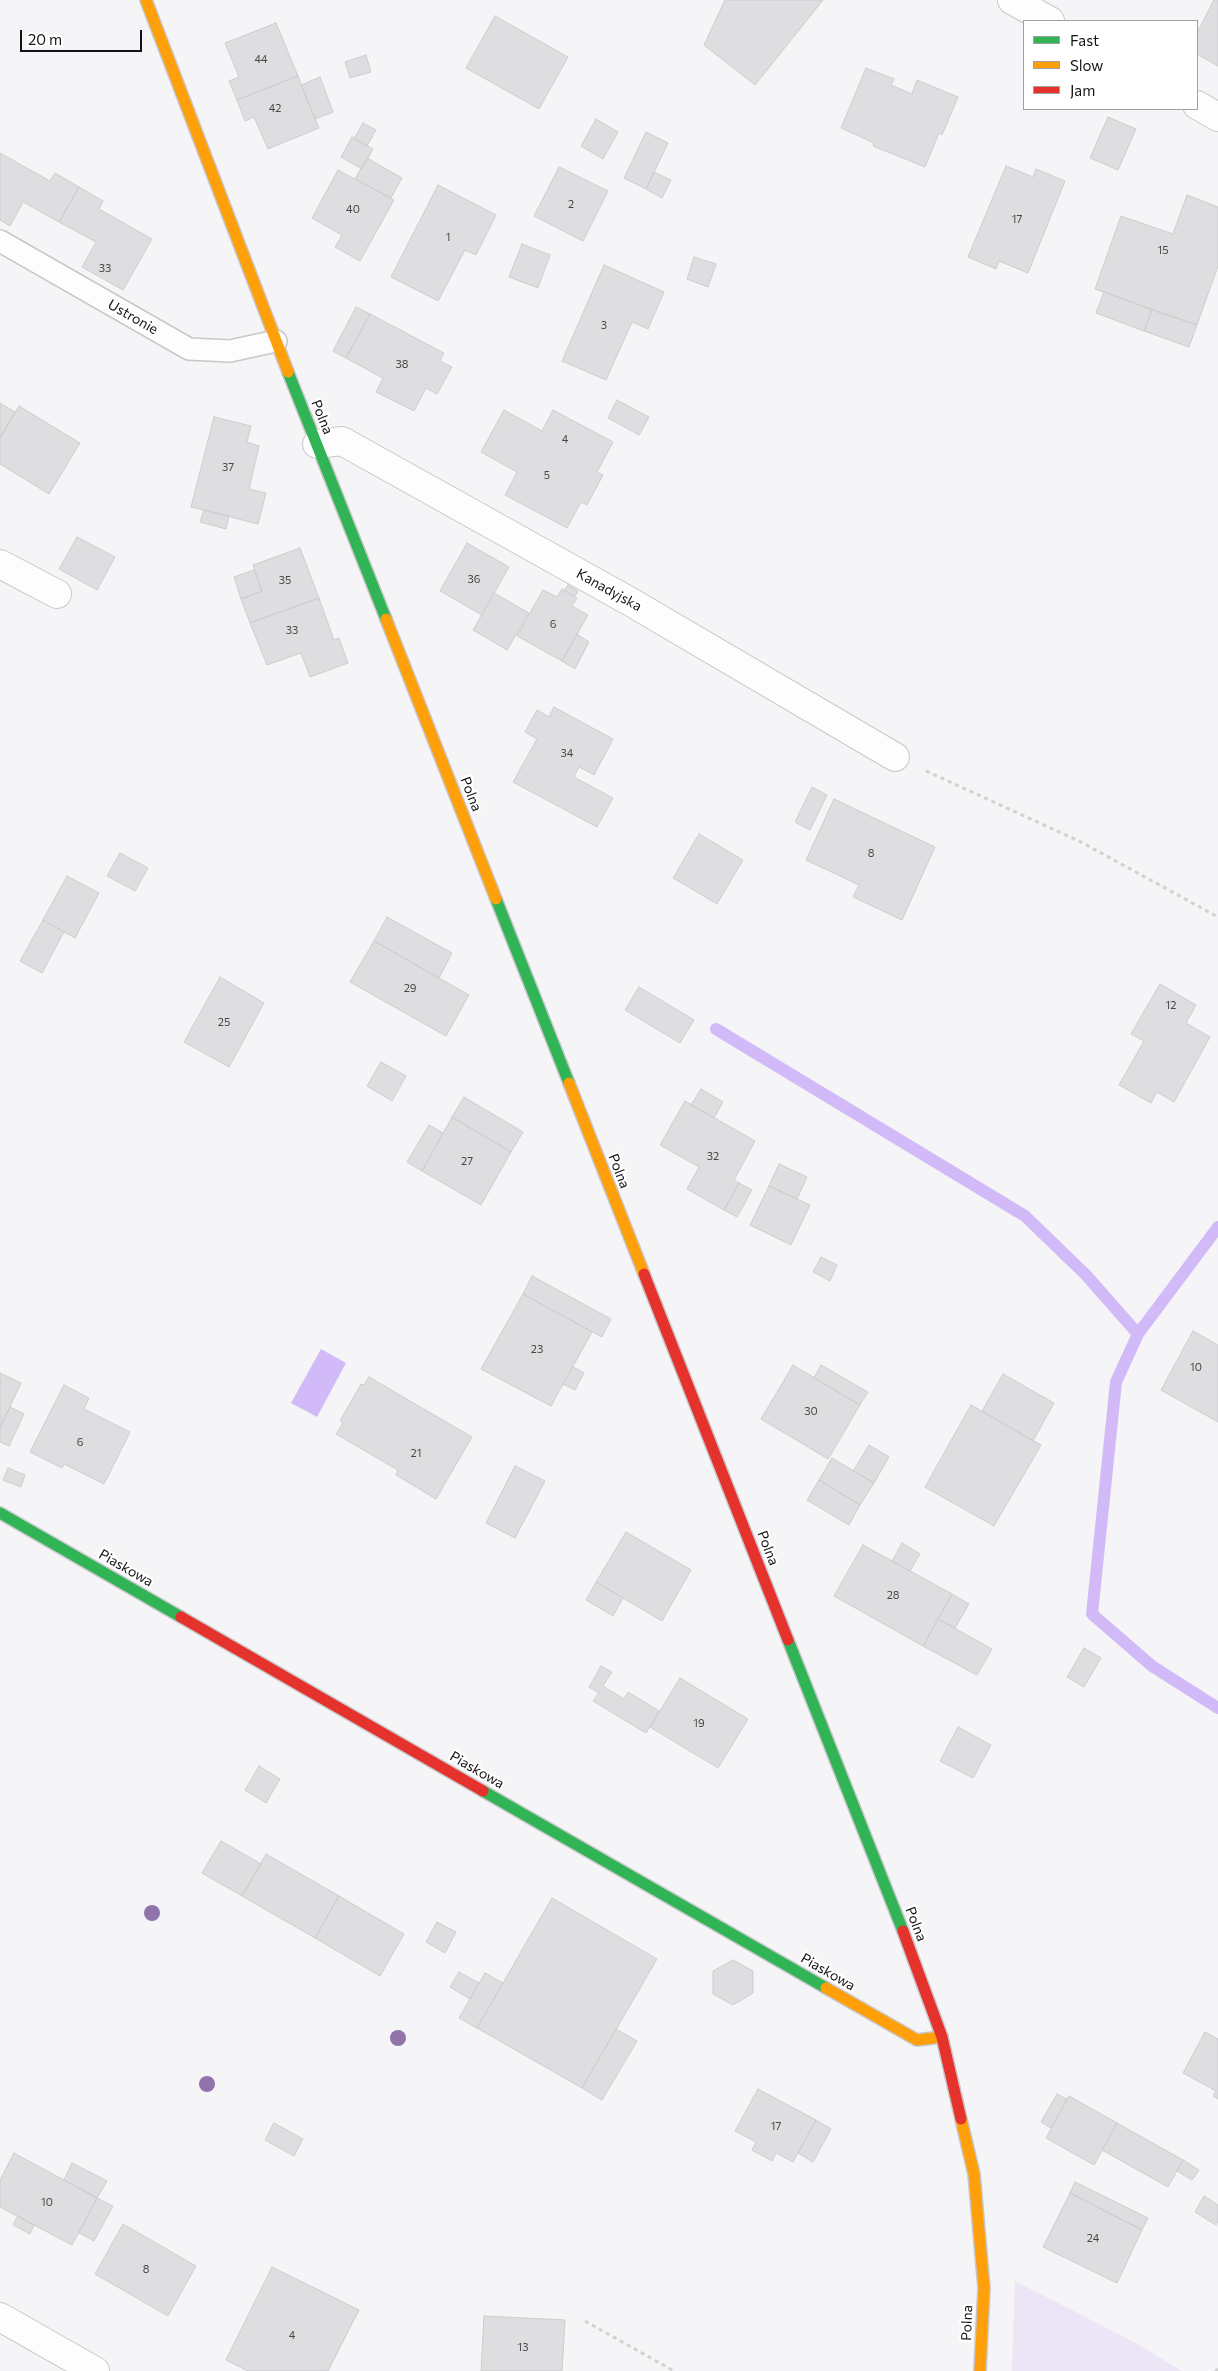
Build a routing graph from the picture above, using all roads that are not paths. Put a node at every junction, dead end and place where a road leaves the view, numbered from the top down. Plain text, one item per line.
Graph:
1 (146, 0) edge
2 (1012, 0) edge
3 (1048, 20) edge
4 (1198, 105) edge
5 (1218, 116) edge
6 (0, 241) edge
7 (276, 341) junction
8 (317, 444) junction
9 (0, 564) edge
10 (57, 594) dead end
11 (895, 757) road end
12 (0, 1513) edge
13 (942, 2037) junction
14 (0, 2316) edge
15 (67, 2364) edge
16 (95, 2371) edge
17 (980, 2371) edge

1 - 7 street, Polna
2 - 3 street
4 - 5 street
6 - 7 lane, Ustronie
7 - 8 street, Polna
8 - 11 street, Kanadyjska
8 - 13 street, Polna
9 - 10 street
12 - 13 street, Piaskowa
13 - 17 street, Polna
14 - 15 street
15 - 16 street

